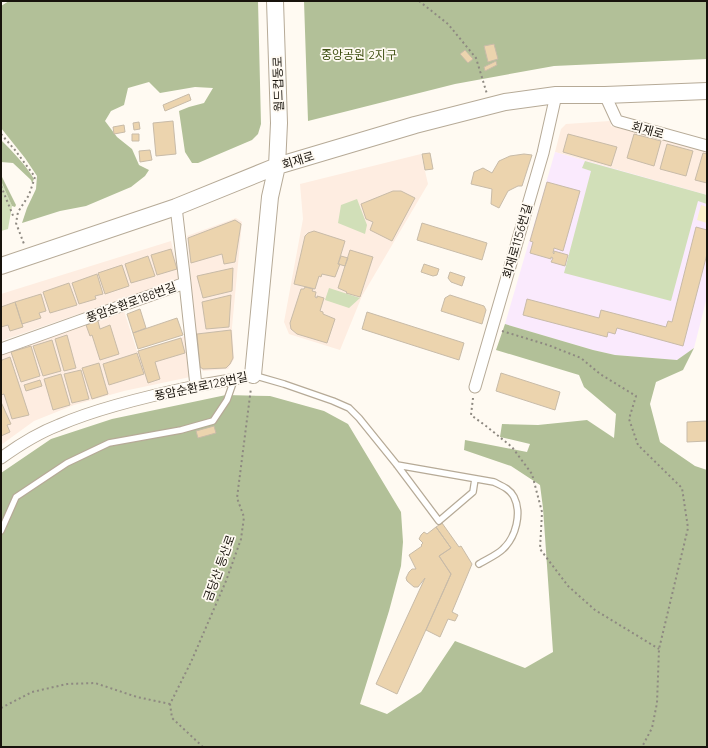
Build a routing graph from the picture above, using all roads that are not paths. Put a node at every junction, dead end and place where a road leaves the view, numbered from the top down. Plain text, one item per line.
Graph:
1 (275, 1) edge
2 (707, 91) edge
3 (556, 95) junction
4 (605, 95) junction
5 (707, 146) edge
6 (277, 166) junction
7 (176, 206) junction
8 (1, 266) edge
9 (185, 282) junction
10 (1, 349) edge
11 (253, 375) junction
12 (234, 380) junction
13 (196, 386) junction
14 (475, 387) road end
15 (1, 458) edge
16 (397, 466) junction
17 (475, 479) junction
18 (1, 531) edge
19 (479, 564) dead end

1 - 6 main road, 월드컵동로
2 - 4 main road, 회재로
3 - 4 main road, 회재로
3 - 6 main road, 회재로
3 - 14 street, 회재로1156번길
4 - 5 street, 회재로
6 - 7 main road, 회재로
6 - 11 main road, 풍암순환로128번길
7 - 8 main road, 회재로
7 - 9 street
9 - 10 street, 풍암순환로188번길
9 - 13 street, 풍암순환로188번길
11 - 12 street, 풍암순환로128번길
11 - 16 lane
12 - 13 street, 풍암순환로128번길
12 - 18 lane
13 - 15 street, 풍암순환로128번길
16 - 17 lane
16 - 17 lane
17 - 19 lane

